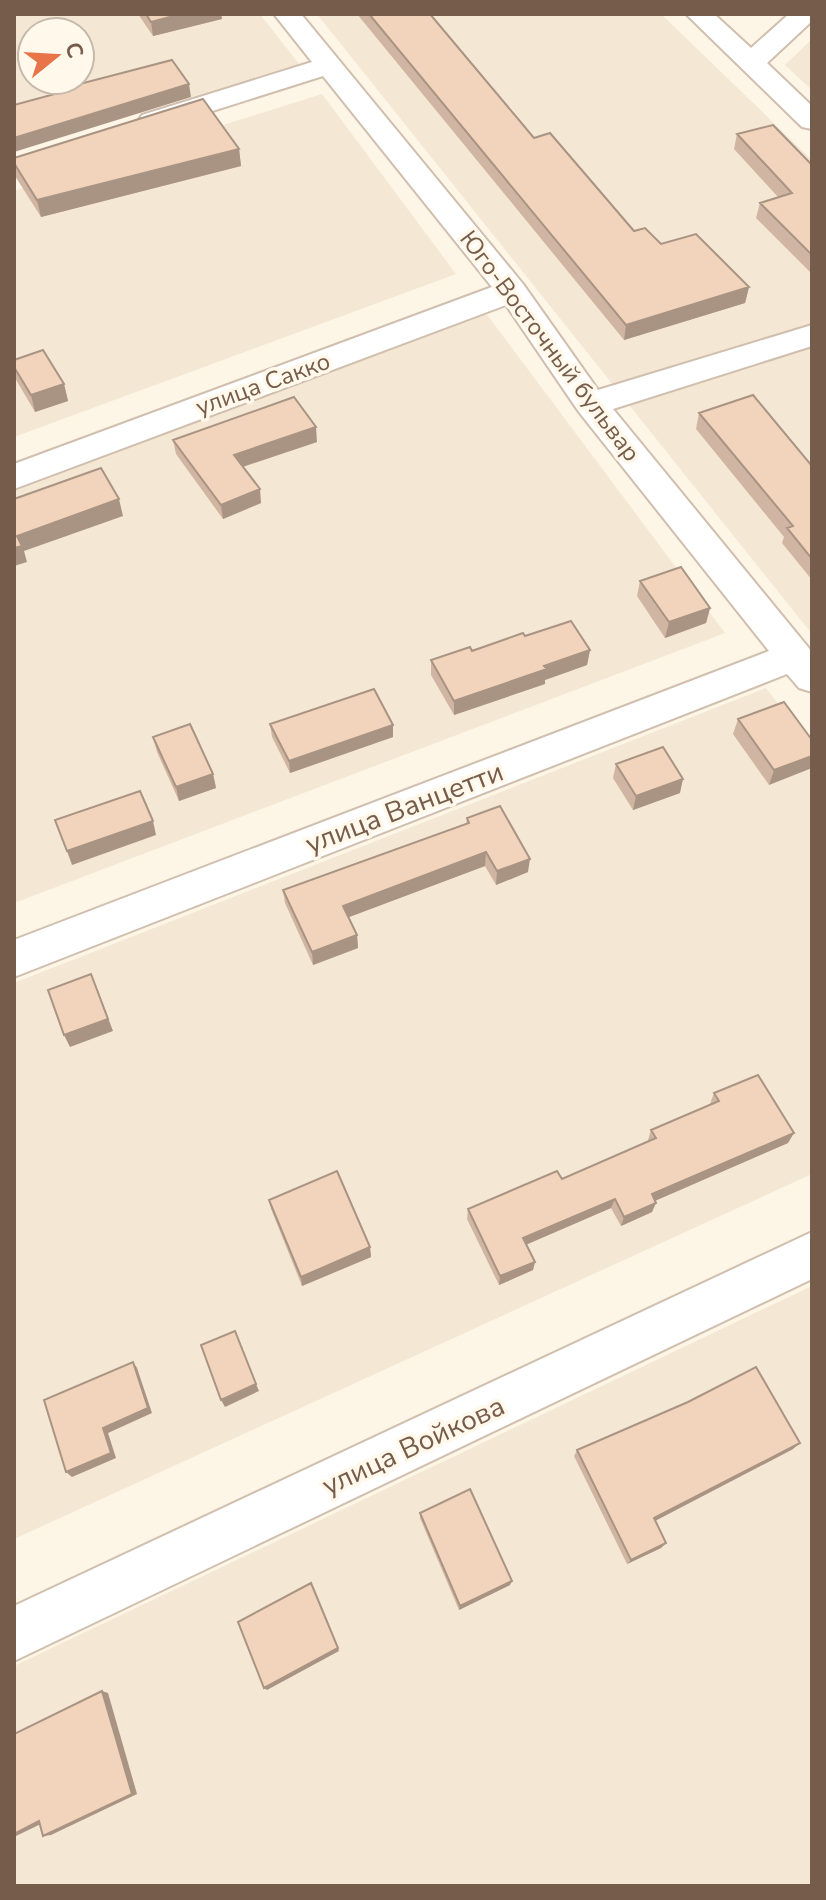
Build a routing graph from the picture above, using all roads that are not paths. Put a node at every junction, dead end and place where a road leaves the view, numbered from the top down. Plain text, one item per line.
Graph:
1 (287, 14) edge
2 (699, 14) edge
3 (804, 14) edge
4 (751, 63) junction
5 (327, 66) junction
6 (812, 121) edge
7 (133, 127) edge
8 (512, 291) junction
9 (812, 335) edge
10 (591, 404) junction
11 (14, 477) edge
12 (803, 667) edge
13 (14, 959) edge
14 (812, 1255) edge
15 (14, 1634) edge

1 - 5 street, Юго-Восточный бульвар
2 - 4 street
3 - 4 street
4 - 6 street
5 - 7 street
5 - 8 street, Юго-Восточный бульвар
8 - 10 street, Юго-Восточный бульвар
8 - 11 street, улица Сакко
9 - 10 street
10 - 12 street, Юго-Восточный бульвар
12 - 13 street, улица Ванцетти
14 - 15 street, улица Войкова

